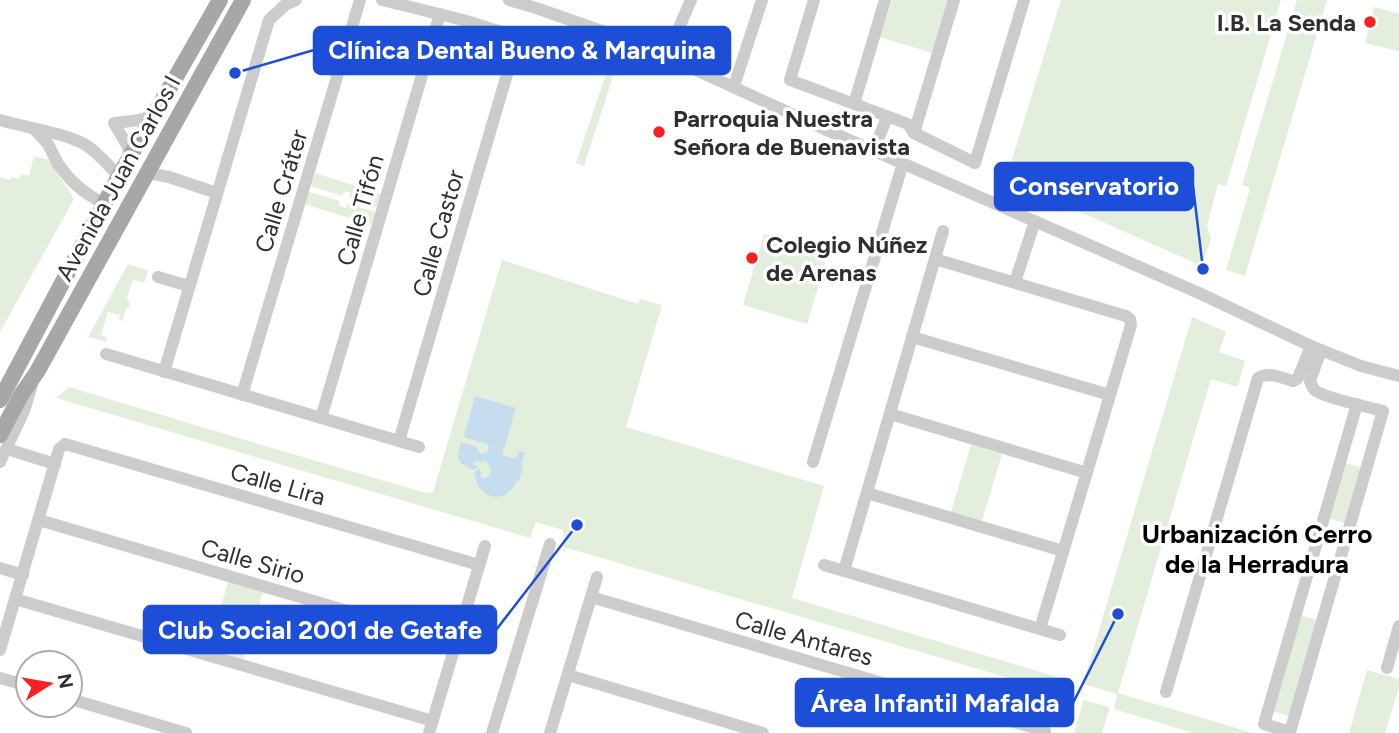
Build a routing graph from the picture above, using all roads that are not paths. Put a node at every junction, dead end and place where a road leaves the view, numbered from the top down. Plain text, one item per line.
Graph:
1 (220, 0) edge
2 (243, 0) edge
3 (296, 0) edge
4 (360, 0) edge
5 (382, 0) edge
6 (509, 0) edge
7 (691, 0) edge
8 (762, 0) edge
9 (814, 0) edge
10 (885, 0) edge
11 (954, 0) edge
12 (1024, 0) edge
13 (538, 4) edge
14 (440, 14) junction
15 (678, 30) dead end
16 (734, 86) junction
17 (854, 104) junction
18 (152, 116) junction
19 (887, 117) junction
20 (0, 120) edge
21 (35, 130) junction
22 (915, 133) junction
23 (75, 140) junction
24 (874, 150) junction
25 (130, 156) junction
26 (903, 163) junction
27 (58, 164) junction
28 (147, 173) junction
29 (119, 176) junction
30 (217, 193) junction
31 (103, 204) junction
32 (1035, 220) junction
33 (943, 231) dead end
34 (935, 259) junction
35 (158, 278) dead end
36 (1015, 282) junction
37 (189, 286) junction
38 (912, 337) junction
39 (1316, 348) junction
40 (106, 354) dead end
41 (164, 372) junction
42 (14, 374) junction
43 (1399, 376) edge
44 (0, 394) edge
45 (242, 395) junction
46 (1110, 395) junction
47 (0, 400) edge
48 (1357, 404) junction
49 (890, 414) junction
50 (321, 418) junction
51 (399, 441) junction
52 (3, 442) edge
53 (419, 447) dead end
54 (0, 462) edge
55 (813, 462) dead end
56 (55, 464) junction
57 (1087, 473) junction
58 (867, 493) junction
59 (39, 520) junction
60 (550, 544) dead end
61 (485, 546) dead end
62 (1063, 551) junction
63 (479, 565) junction
64 (824, 565) dead end
65 (0, 568) edge
66 (844, 571) junction
67 (23, 575) junction
68 (597, 577) dead end
69 (591, 597) junction
70 (15, 599) junction
71 (1399, 626) edge
72 (1041, 629) junction
73 (1060, 635) dead end
74 (456, 643) junction
75 (0, 650) edge
76 (1387, 668) dead end
77 (568, 675) junction
78 (1166, 692) dead end
79 (84, 703) edge
80 (431, 727) edge
81 (1014, 728) edge
82 (1045, 731) edge
83 (186, 733) edge
84 (492, 733) edge
85 (550, 733) edge
86 (763, 733) edge

1 - 18 main road, Avenida Juan Carlos I
2 - 28 main road, Avenida Juan Carlos I
3 - 30 street
4 - 45 street, Calle Cráter
5 - 14 street
6 - 13 street
7 - 15 street
8 - 16 street
9 - 17 street
10 - 17 street
11 - 22 street
12 - 22 street
13 - 16 street
14 - 50 street, Calle Tifón
14 - 51 street, Calle Castor
16 - 24 street
17 - 19 street
18 - 25 main road, Avenida Juan Carlos I
18 - 25 street, Avenida Juan Carlos I
19 - 22 street
19 - 24 street
20 - 21 street
21 - 23 street
21 - 27 street
23 - 27 street
23 - 29 street
24 - 26 street
25 - 29 main road, Avenida Juan Carlos I
26 - 32 street
26 - 55 street
27 - 31 street
28 - 30 street
28 - 52 main road, Avenida Juan Carlos I
29 - 31 main road, Avenida Juan Carlos I
30 - 37 street
31 - 42 main road, Avenida Juan Carlos I
32 - 36 street
32 - 39 street
33 - 34 street
34 - 36 street
34 - 38 street
35 - 37 street
36 - 46 street
37 - 41 street
38 - 46 street
38 - 49 street
39 - 43 street
39 - 48 street
39 - 78 street
40 - 41 street
41 - 45 street
42 - 44 street, Avenida Juan Carlos I
42 - 47 main road, Avenida Juan Carlos I
45 - 50 street
46 - 57 street
48 - 48 street
49 - 57 street
49 - 58 street
50 - 51 street
51 - 53 street
52 - 54 street, Avenida Juan Carlos I
52 - 56 street
56 - 59 street
56 - 63 street, Calle Lira
57 - 62 street
58 - 62 street
58 - 66 street
59 - 67 street
59 - 74 street, Calle Sirio
60 - 84 street
61 - 63 street
62 - 72 street
63 - 74 street
64 - 66 street
65 - 67 street
66 - 72 street
67 - 70 street
68 - 69 street
69 - 77 street
69 - 81 street, Calle Antares
70 - 75 street
70 - 80 street
71 - 76 street
72 - 73 street
74 - 80 street
77 - 85 street
77 - 86 street
79 - 83 street
81 - 82 street, Calle Antares

